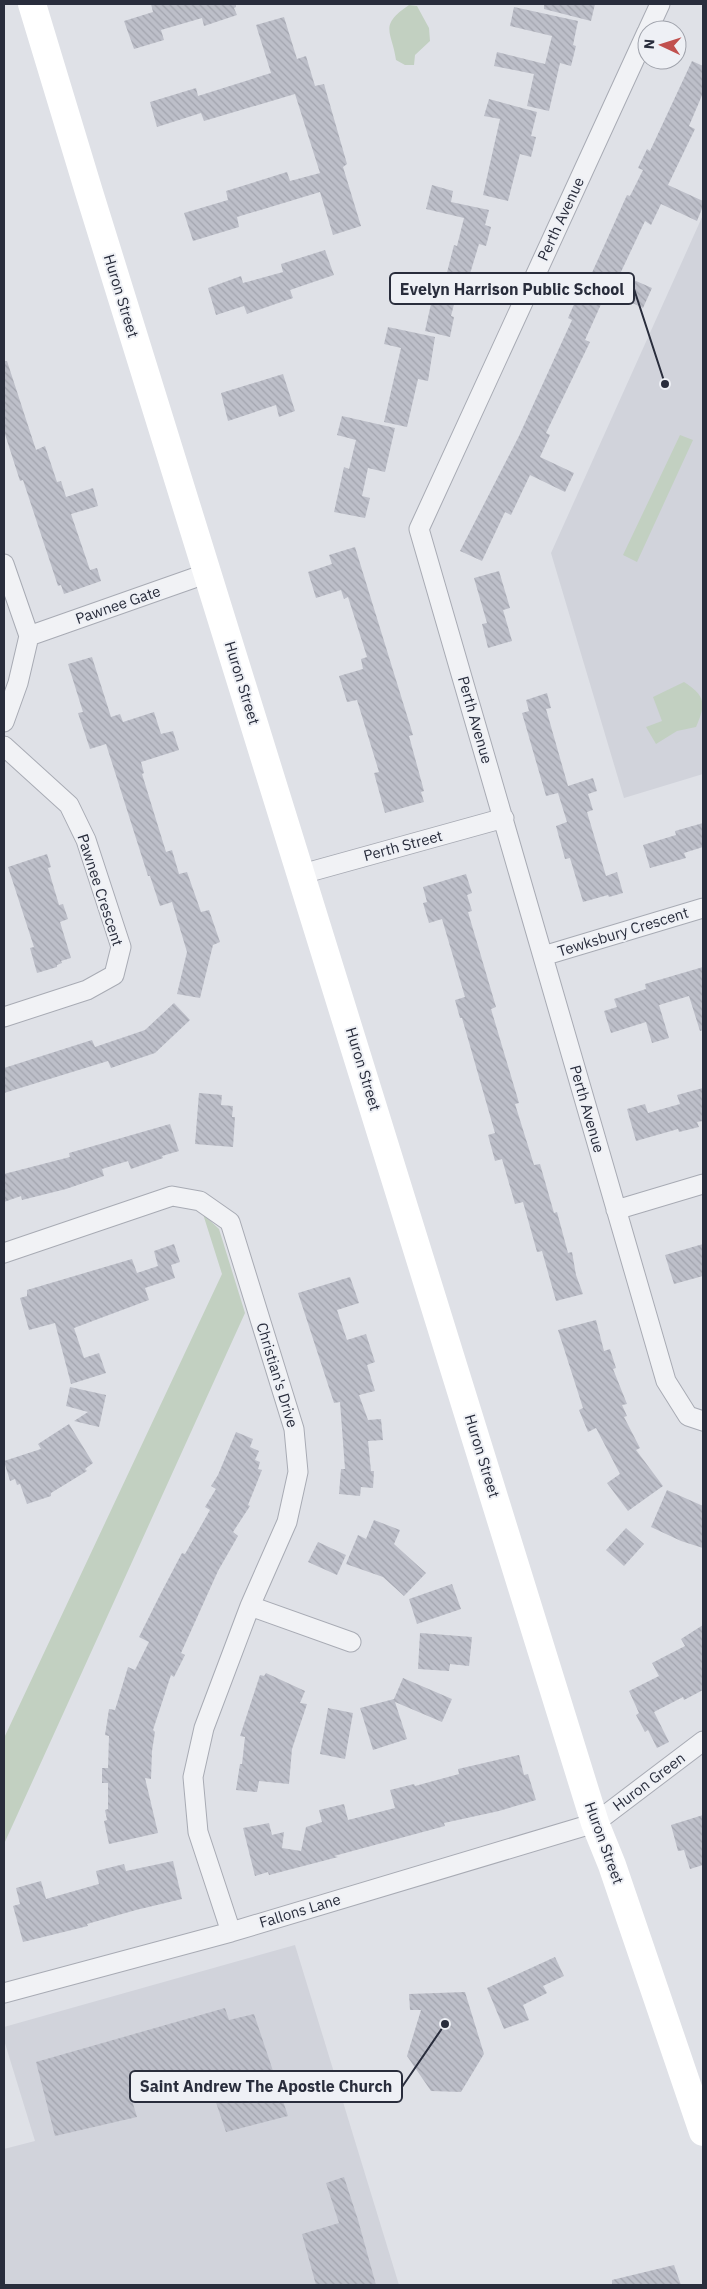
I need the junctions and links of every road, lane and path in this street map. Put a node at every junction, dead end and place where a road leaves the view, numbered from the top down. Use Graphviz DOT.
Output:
graph roads {
  1 [pos="32,4"];
  2 [pos="660,4"];
  3 [pos="652,20"];
  4 [pos="637,53"];
  5 [pos="4,564"];
  6 [pos="208,573"];
  7 [pos="29,636"];
  8 [pos="4,722"];
  9 [pos="4,746"];
  10 [pos="504,818"];
  11 [pos="302,874"];
  12 [pos="703,908"];
  13 [pos="542,956"];
  14 [pos="4,1017"];
  15 [pos="703,1184"];
  16 [pos="616,1210"];
  17 [pos="4,1253"];
  18 [pos="703,1421"];
  19 [pos="250,1606"];
  20 [pos="351,1642"];
  21 [pos="703,1742"];
  22 [pos="595,1823"];
  23 [pos="231,1932"];
  24 [pos="4,1993"];
  25 [pos="703,2132"];
  1 -- 6 [label="main road, Huron Street"];
  2 -- 3 [label="street, Perth Avenue"];
  4 -- 10 [label="street, Perth Avenue"];
  5 -- 7 [label="street"];
  6 -- 7 [label="street, Pawnee Gate"];
  6 -- 11 [label="main road, Huron Street"];
  7 -- 8 [label="street"];
  9 -- 14 [label="street, Pawnee Crescent"];
  10 -- 11 [label="street, Perth Street"];
  10 -- 13 [label="street, Perth Avenue"];
  11 -- 22 [label="main road, Huron Street"];
  12 -- 13 [label="street, Tewksbury Crescent"];
  13 -- 16 [label="street, Perth Avenue"];
  15 -- 16 [label="street"];
  16 -- 18 [label="street, Perth Avenue"];
  17 -- 19 [label="street, Christian's Drive"];
  19 -- 20 [label="street"];
  19 -- 23 [label="street, Christian's Drive"];
  21 -- 22 [label="street, Huron Green"];
  22 -- 23 [label="street, Fallons Lane"];
  22 -- 25 [label="main road, Huron Street"];
  23 -- 24 [label="street, Fallons Lane"];
}
